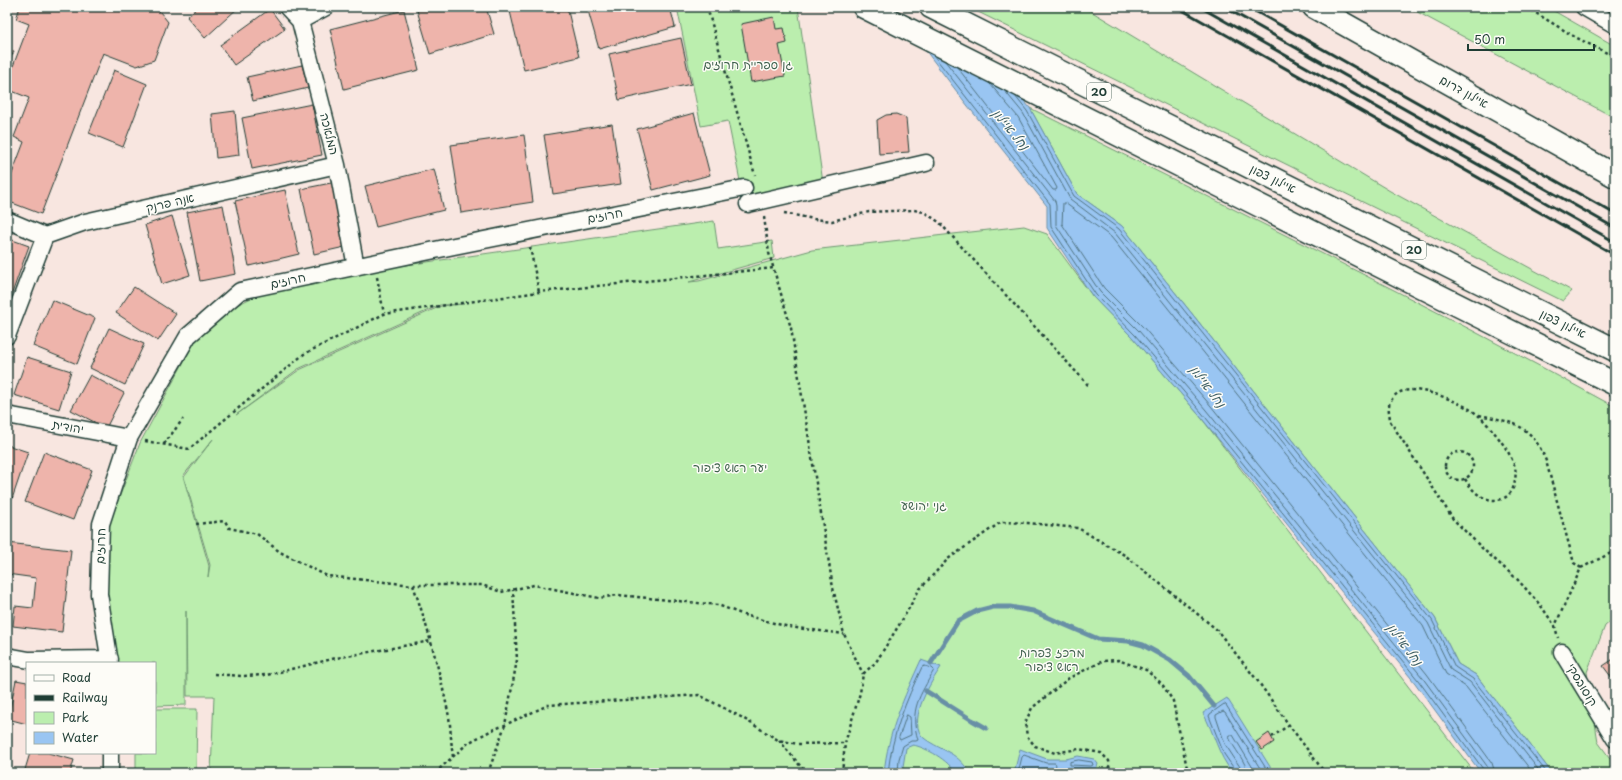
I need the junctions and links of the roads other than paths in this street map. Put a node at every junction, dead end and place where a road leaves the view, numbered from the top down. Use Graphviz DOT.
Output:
graph roads {
  1 [pos="287,7"];
  2 [pos="326,7"];
  3 [pos="864,7"];
  4 [pos="931,7"];
  5 [pos="1314,7"];
  6 [pos="1584,7"];
  7 [pos="300,21"];
  8 [pos="1615,25"];
  9 [pos="1214,150"];
  10 [pos="926,163"];
  11 [pos="337,165"];
  12 [pos="1615,176"];
  13 [pos="744,188"];
  14 [pos="757,205"];
  15 [pos="7,220"];
  16 [pos="45,236"];
  17 [pos="356,267"];
  18 [pos="7,336"];
  19 [pos="1615,350"];
  20 [pos="1615,378"];
  21 [pos="1615,384"];
  22 [pos="7,415"];
  23 [pos="129,438"];
  24 [pos="1562,652"];
  25 [pos="7,656"];
  26 [pos="110,661"];
  27 [pos="1615,739"];
  28 [pos="110,754"];
  29 [pos="110,773"];
  1 -- 7 [label="street, המלאכה"];
  2 -- 7 [label="street"];
  3 -- 21 [label="highway"];
  4 -- 9 [label="highway, איילון צפון / 20"];
  5 -- 12 [label="highway, איילון דרום"];
  6 -- 8 [label="street"];
  7 -- 11 [label="street, המלאכה"];
  9 -- 19 [label="highway, איילון צפון / 20"];
  9 -- 20 [label="highway"];
  10 -- 14 [label="street"];
  11 -- 16 [label="street, אנה פרנק"];
  11 -- 17 [label="street, המלאכה"];
  13 -- 17 [label="street, חרוזים"];
  15 -- 16 [label="street"];
  16 -- 18 [label="street"];
  17 -- 23 [label="street, חרוזים"];
  22 -- 23 [label="street, יהודית"];
  23 -- 26 [label="street, חרוזים"];
  24 -- 27 [label="street, קוסובסקי"];
  25 -- 26 [label="street"];
  28 -- 29 [label="street"];
}
